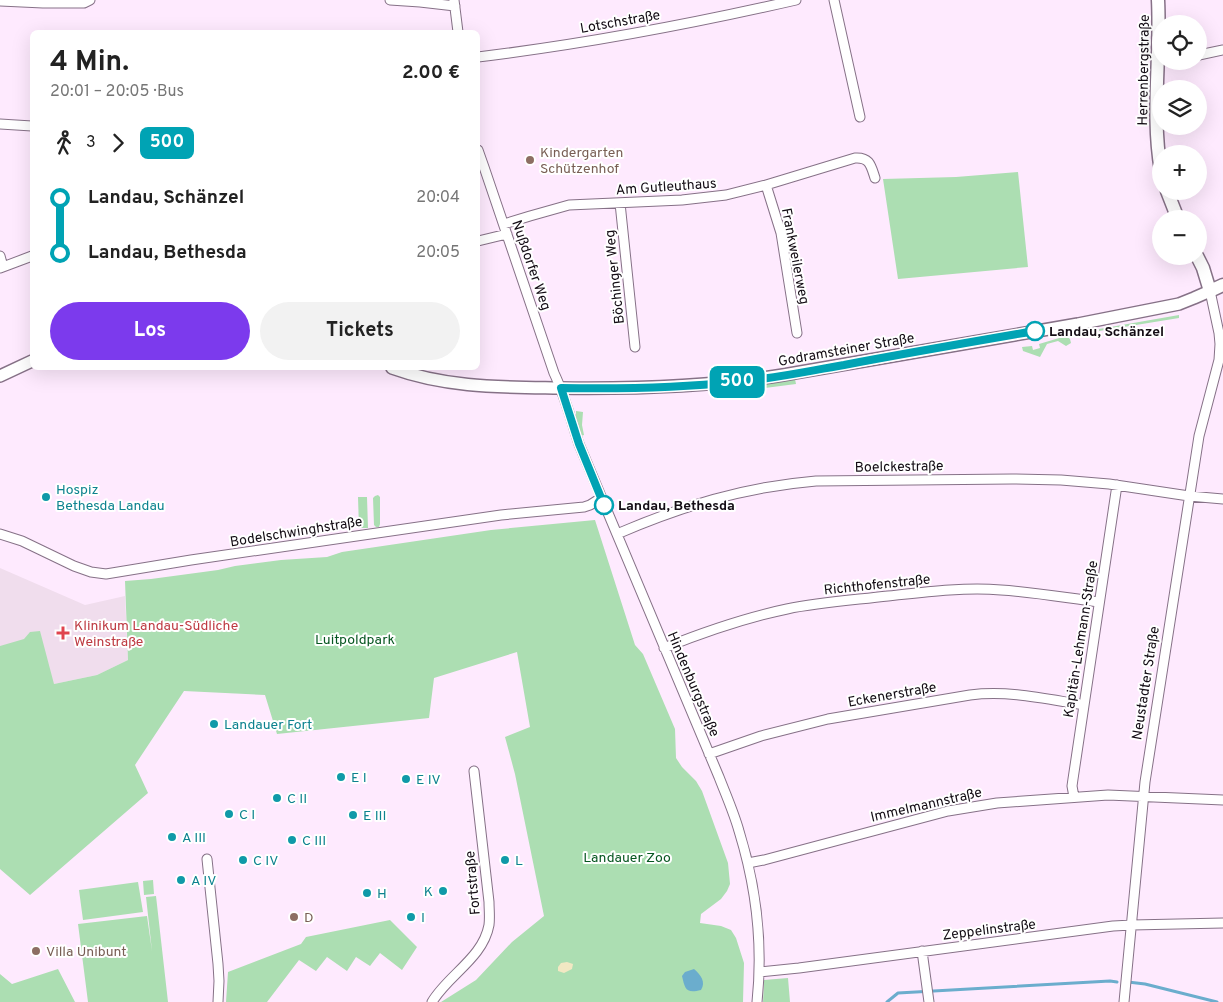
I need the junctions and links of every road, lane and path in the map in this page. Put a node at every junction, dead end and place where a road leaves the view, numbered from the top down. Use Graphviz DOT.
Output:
graph roads {
  1 [pos="90,0"];
  2 [pos="390,0"];
  3 [pos="796,0"];
  4 [pos="834,0"];
  5 [pos="1158,0"];
  6 [pos="0,1"];
  7 [pos="455,3"];
  8 [pos="1159,15"];
  9 [pos="458,30"];
  10 [pos="1223,50"];
  11 [pos="1207,53"];
  12 [pos="480,57"];
  13 [pos="1159,70"];
  14 [pos="860,117"];
  15 [pos="0,124"];
  16 [pos="30,126"];
  17 [pos="1158,145"];
  18 [pos="480,158"];
  19 [pos="875,178"];
  20 [pos="766,185"];
  21 [pos="620,203"];
  22 [pos="506,229"];
  23 [pos="480,240"];
  24 [pos="0,256"];
  25 [pos="30,257"];
  26 [pos="1202,265"];
  27 [pos="1,267"];
  28 [pos="1223,285"];
  29 [pos="1210,290"];
  30 [pos="796,333"];
  31 [pos="635,347"];
  32 [pos="1223,361"];
  33 [pos="30,362"];
  34 [pos="399,370"];
  35 [pos="1216,372"];
  36 [pos="0,376"];
  37 [pos="561,388"];
  38 [pos="1117,485"];
  39 [pos="1189,496"];
  40 [pos="601,498"];
  41 [pos="1223,500"];
  42 [pos="0,534"];
  43 [pos="617,534"];
  44 [pos="1099,602"];
  45 [pos="664,648"];
  46 [pos="1084,705"];
  47 [pos="709,754"];
  48 [pos="474,771"];
  49 [pos="1074,797"];
  50 [pos="1143,797"];
  51 [pos="1223,800"];
  52 [pos="207,859"];
  53 [pos="748,863"];
  54 [pos="1223,923"];
  55 [pos="1132,925"];
  56 [pos="922,951"];
  57 [pos="759,972"];
  58 [pos="218,1002"];
  59 [pos="432,1002"];
  60 [pos="757,1002"];
  61 [pos="929,1002"];
  62 [pos="1124,1002"];
  1 -- 6 [label="street"];
  2 -- 7 [label="street"];
  3 -- 12 [label="street, Lotschstraße"];
  4 -- 14 [label="street"];
  5 -- 8 [label="main road, Herrenbergstraße"];
  7 -- 9 [label="street"];
  10 -- 11 [label="street"];
  13 -- 17 [label="main road, Herrenbergstraße"];
  15 -- 16 [label="street"];
  18 -- 22 [label="street, Nußdorfer Weg"];
  19 -- 20 [label="street, Am Gutleuthaus"];
  20 -- 21 [label="street, Am Gutleuthaus"];
  20 -- 30 [label="street, Frankweilerweg"];
  21 -- 22 [label="street, Am Gutleuthaus"];
  21 -- 31 [label="street, Böchinger Weg"];
  22 -- 23 [label="street, Am Gutleuthaus"];
  22 -- 37 [label="street, Nußdorfer Weg"];
  24 -- 27 [label="street"];
  25 -- 27 [label="street"];
  26 -- 29 [label="main road"];
  28 -- 29 [label="main road"];
  29 -- 35 [label="street, Neustadter Straße"];
  29 -- 37 [label="street, Godramsteiner Straße"];
  32 -- 35 [label="street, Neustadter Straße"];
  33 -- 36 [label="street"];
  34 -- 37 [label="street, Godramsteiner Straße"];
  35 -- 39 [label="street, Neustadter Straße"];
  37 -- 40 [label="street, Hindenburgstraße"];
  38 -- 39 [label="street, Boelckestraße"];
  38 -- 43 [label="street, Boelckestraße"];
  38 -- 44 [label="street, Kapitän-Lehmann-Straße"];
  39 -- 41 [label="street, Boelckestraße"];
  39 -- 50 [label="street, Neustadter Straße"];
  40 -- 42 [label="street, Bodelschwinghstraße"];
  40 -- 43 [label="street, Hindenburgstraße"];
  43 -- 45 [label="street, Hindenburgstraße"];
  44 -- 45 [label="street, Richthofenstraße"];
  44 -- 46 [label="street, Kapitän-Lehmann-Straße"];
  45 -- 47 [label="street, Hindenburgstraße"];
  46 -- 47 [label="street, Eckenerstraße"];
  46 -- 49 [label="street, Kapitän-Lehmann-Straße"];
  47 -- 53 [label="street, Hindenburgstraße"];
  48 -- 59 [label="street, Fortstraße"];
  49 -- 50 [label="street, Immelmannstraße"];
  49 -- 53 [label="street, Immelmannstraße"];
  50 -- 51 [label="street, Immelmannstraße"];
  50 -- 55 [label="street, Neustadter Straße"];
  52 -- 58 [label="street"];
  53 -- 57 [label="street, Hindenburgstraße"];
  54 -- 55 [label="street, Zeppelinstraße"];
  55 -- 56 [label="street, Zeppelinstraße"];
  55 -- 62 [label="street, Neustadter Straße"];
  56 -- 57 [label="street, Zeppelinstraße"];
  56 -- 61 [label="street"];
  57 -- 60 [label="street, Hindenburgstraße"];
}
